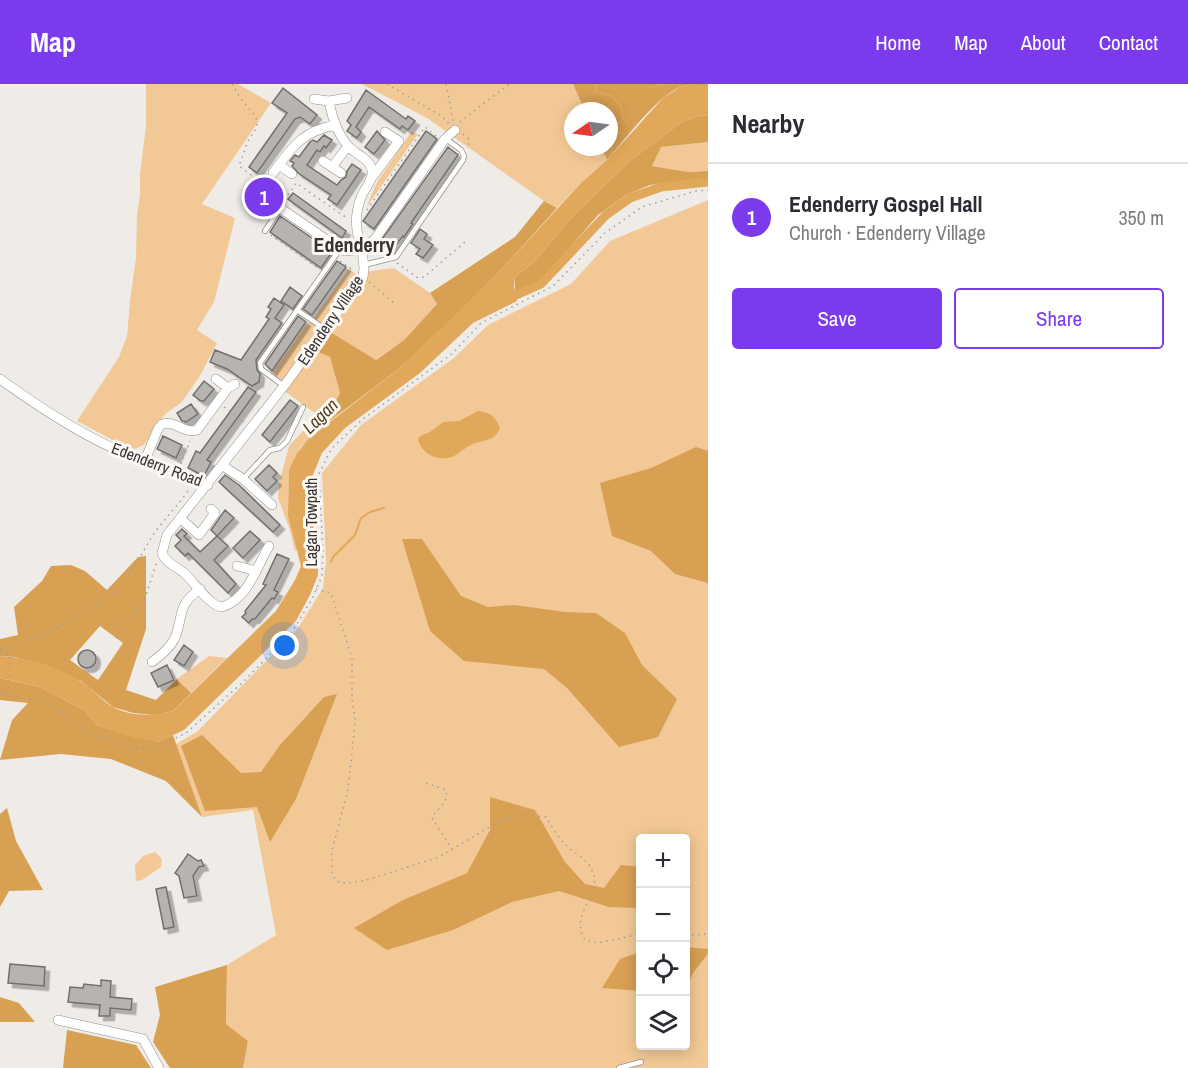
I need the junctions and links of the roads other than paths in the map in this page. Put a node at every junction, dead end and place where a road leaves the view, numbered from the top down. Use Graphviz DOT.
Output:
graph roads {
  1 [pos="347,98"];
  2 [pos="315,99"];
  3 [pos="329,101"];
  4 [pos="336,125"];
  5 [pos="455,130"];
  6 [pos="384,132"];
  7 [pos="444,140"];
  8 [pos="348,146"];
  9 [pos="323,160"];
  10 [pos="332,167"];
  11 [pos="341,173"];
  12 [pos="292,174"];
  13 [pos="372,176"];
  14 [pos="280,208"];
  15 [pos="265,231"];
  16 [pos="362,249"];
  17 [pos="337,253"];
  18 [pos="364,265"];
  19 [pos="297,310"];
  20 [pos="325,329"];
  21 [pos="0,379"];
  22 [pos="216,379"];
  23 [pos="284,386"];
  24 [pos="303,407"];
  25 [pos="145,460"];
  26 [pos="225,463"];
  27 [pos="243,479"];
  28 [pos="208,485"];
  29 [pos="272,505"];
  30 [pos="211,509"];
  31 [pos="180,518"];
  32 [pos="269,546"];
  33 [pos="237,566"];
  34 [pos="256,571"];
  35 [pos="200,589"];
  36 [pos="152,662"];
  37 [pos="58,1020"];
  38 [pos="641,1062"];
  39 [pos="159,1068"];
  40 [pos="619,1068"];
  1 -- 3 [label="street"];
  2 -- 3 [label="street"];
  3 -- 4 [label="street"];
  4 -- 8 [label="street"];
  4 -- 12 [label="street"];
  5 -- 7 [label="street, Edenderry Village"];
  6 -- 13 [label="street"];
  7 -- 16 [label="street, Edenderry Village"];
  7 -- 18 [label="lane"];
  8 -- 10 [label="street"];
  8 -- 13 [label="street"];
  9 -- 10 [label="street"];
  10 -- 11 [label="street"];
  13 -- 16 [label="street"];
  14 -- 14 [label="lane"];
  14 -- 15 [label="lane"];
  14 -- 17 [label="street"];
  16 -- 17 [label="street, Edenderry Village"];
  16 -- 18 [label="street, Edenderry Village"];
  17 -- 19 [label="lane"];
  18 -- 20 [label="street, Edenderry Village"];
  19 -- 20 [label="lane"];
  19 -- 23 [label="lane"];
  20 -- 23 [label="street, Edenderry Village"];
  21 -- 25 [label="street, Edenderry Road"];
  22 -- 25 [label="street"];
  23 -- 26 [label="street, Edenderry Road"];
  24 -- 27 [label="lane"];
  25 -- 28 [label="street, Edenderry Road"];
  26 -- 27 [label="street"];
  26 -- 28 [label="street, Edenderry Road"];
  27 -- 29 [label="street"];
  28 -- 31 [label="street"];
  30 -- 31 [label="street"];
  31 -- 35 [label="street"];
  32 -- 34 [label="street"];
  33 -- 34 [label="street"];
  34 -- 35 [label="street"];
  35 -- 36 [label="street"];
  37 -- 39 [label="street"];
  38 -- 40 [label="lane"];
}
